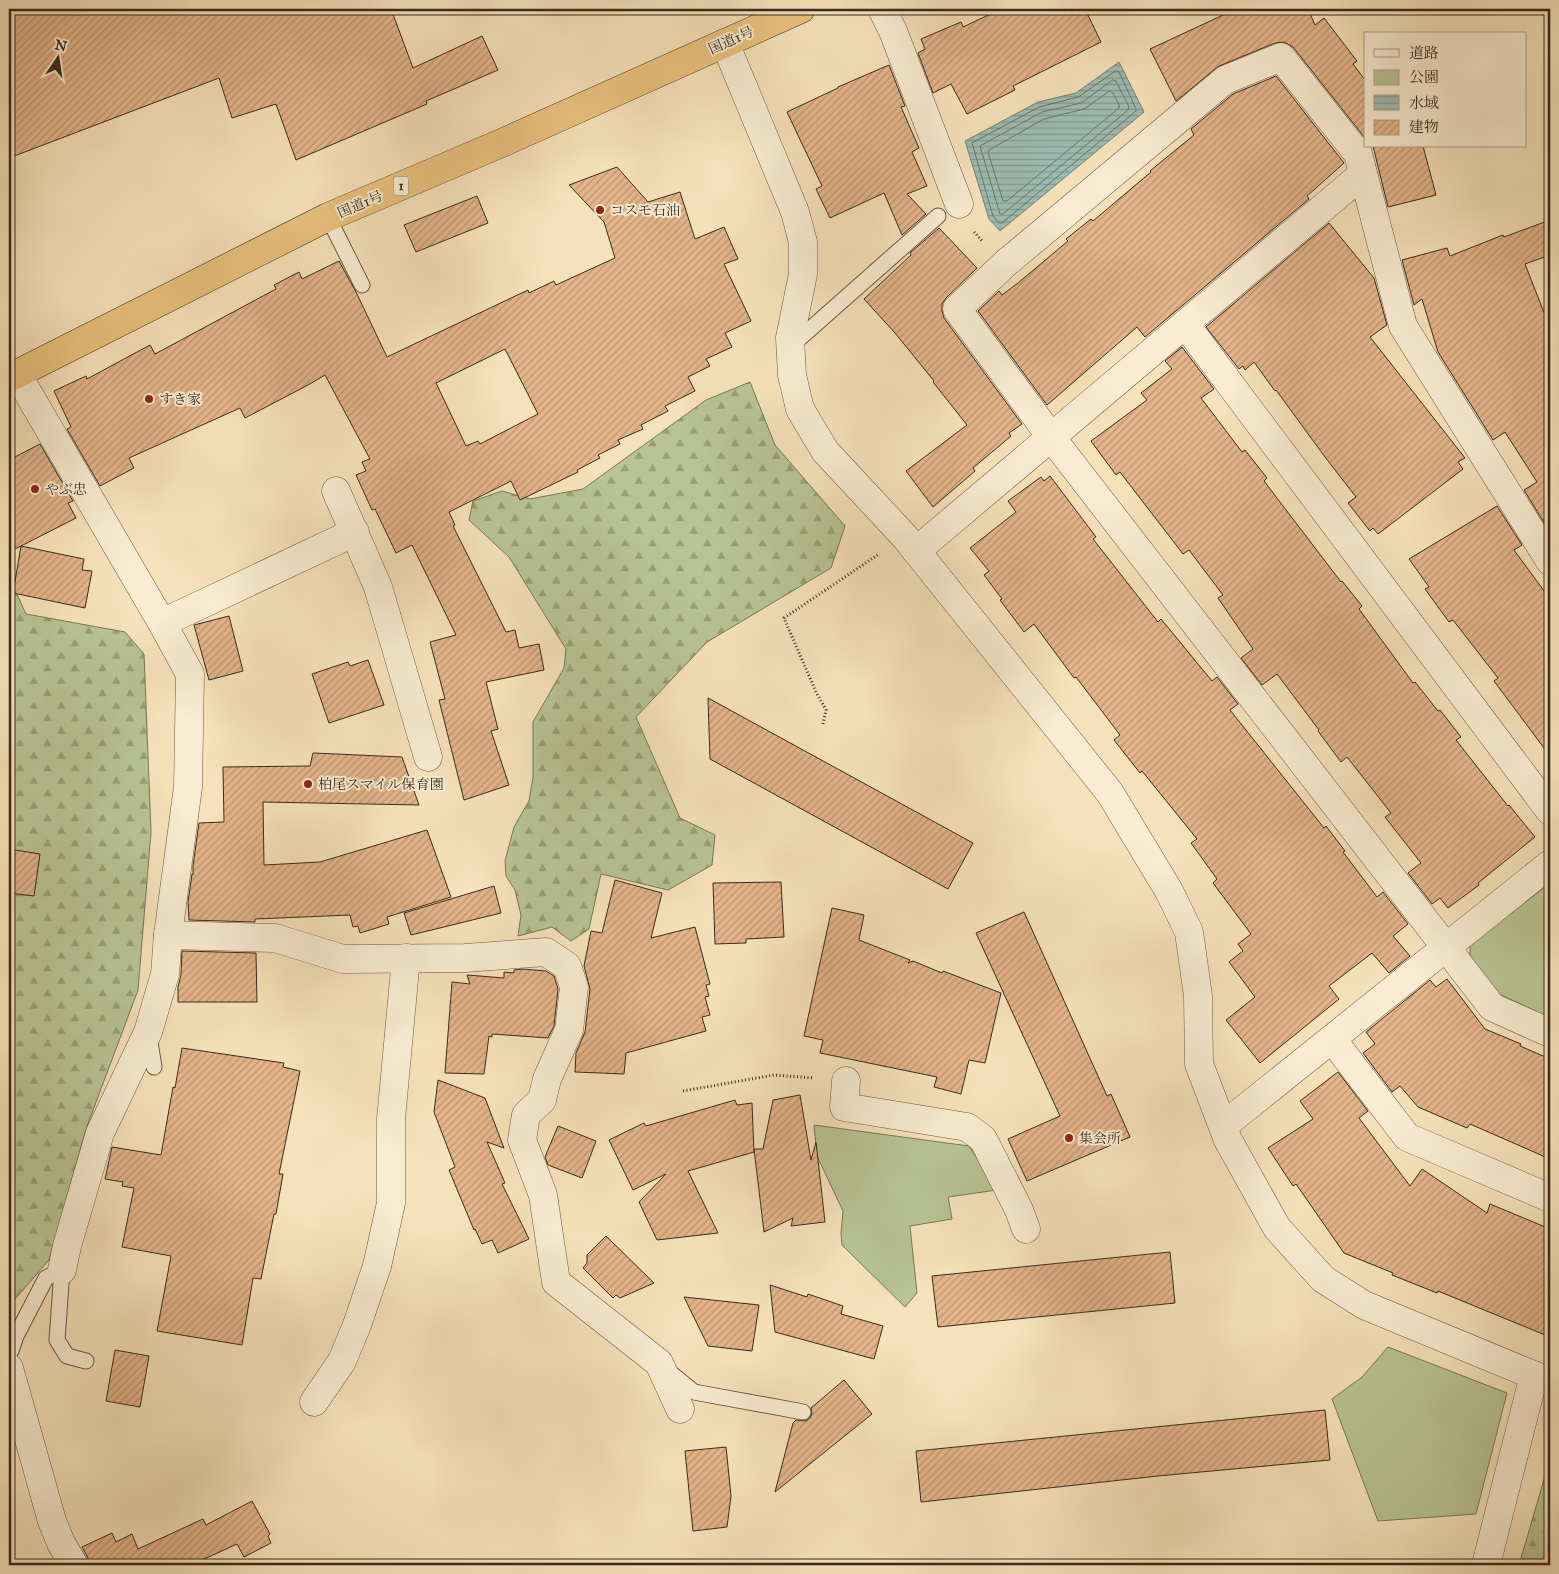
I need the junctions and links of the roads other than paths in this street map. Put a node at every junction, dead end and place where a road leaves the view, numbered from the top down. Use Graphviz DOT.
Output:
graph roads {
  1 [pos="801,9"];
  2 [pos="882,9"];
  3 [pos="726,43"];
  4 [pos="1362,174"];
  5 [pos="950,206"];
  6 [pos="328,217"];
  7 [pos="362,285"];
  8 [pos="1185,324"];
  9 [pos="791,346"];
  10 [pos="13,376"];
  11 [pos="1051,437"];
  12 [pos="336,491"];
  13 [pos="355,532"];
  14 [pos="916,551"];
  15 [pos="1550,561"];
  16 [pos="162,623"];
  17 [pos="428,757"];
  18 [pos="1550,811"];
  19 [pos="1550,864"];
  20 [pos="168,935"];
  21 [pos="1446,948"];
  22 [pos="406,958"];
  23 [pos="148,1032"];
  24 [pos="1550,1033"];
  25 [pos="1332,1039"];
  26 [pos="154,1067"];
  27 [pos="846,1081"];
  28 [pos="1223,1126"];
  29 [pos="1550,1198"];
  30 [pos="1026,1229"];
  31 [pos="62,1270"];
  32 [pos="9,1357"];
  33 [pos="86,1362"];
  34 [pos="658,1363"];
  35 [pos="1542,1379"];
  36 [pos="314,1402"];
  37 [pos="680,1409"];
  38 [pos="803,1412"];
  39 [pos="74,1565"];
  40 [pos="1486,1565"];
  1 -- 3 [label="highway, 国道1号 / 1"];
  2 -- 5 [label="street"];
  3 -- 6 [label="highway, 国道1号 / 1"];
  3 -- 9 [label="street"];
  4 -- 8 [label="street"];
  4 -- 11 [label="street"];
  4 -- 15 [label="street"];
  5 -- 9 [label="lane"];
  6 -- 7 [label="lane"];
  6 -- 10 [label="highway, 国道1号 / 1"];
  8 -- 11 [label="street"];
  8 -- 18 [label="street"];
  9 -- 14 [label="street"];
  10 -- 16 [label="street"];
  11 -- 14 [label="street"];
  11 -- 21 [label="street"];
  12 -- 13 [label="street"];
  13 -- 16 [label="street"];
  13 -- 17 [label="street"];
  14 -- 28 [label="street"];
  16 -- 20 [label="street"];
  19 -- 21 [label="street"];
  20 -- 22 [label="street"];
  20 -- 23 [label="street"];
  21 -- 24 [label="street"];
  21 -- 25 [label="street"];
  22 -- 34 [label="street"];
  22 -- 36 [label="street"];
  23 -- 26 [label="lane"];
  23 -- 31 [label="street"];
  25 -- 28 [label="street"];
  25 -- 29 [label="street"];
  27 -- 30 [label="street"];
  28 -- 35 [label="street"];
  31 -- 32 [label="lane"];
  31 -- 33 [label="lane"];
  32 -- 39 [label="street"];
  34 -- 37 [label="street"];
  34 -- 38 [label="lane"];
  35 -- 40 [label="street"];
}
